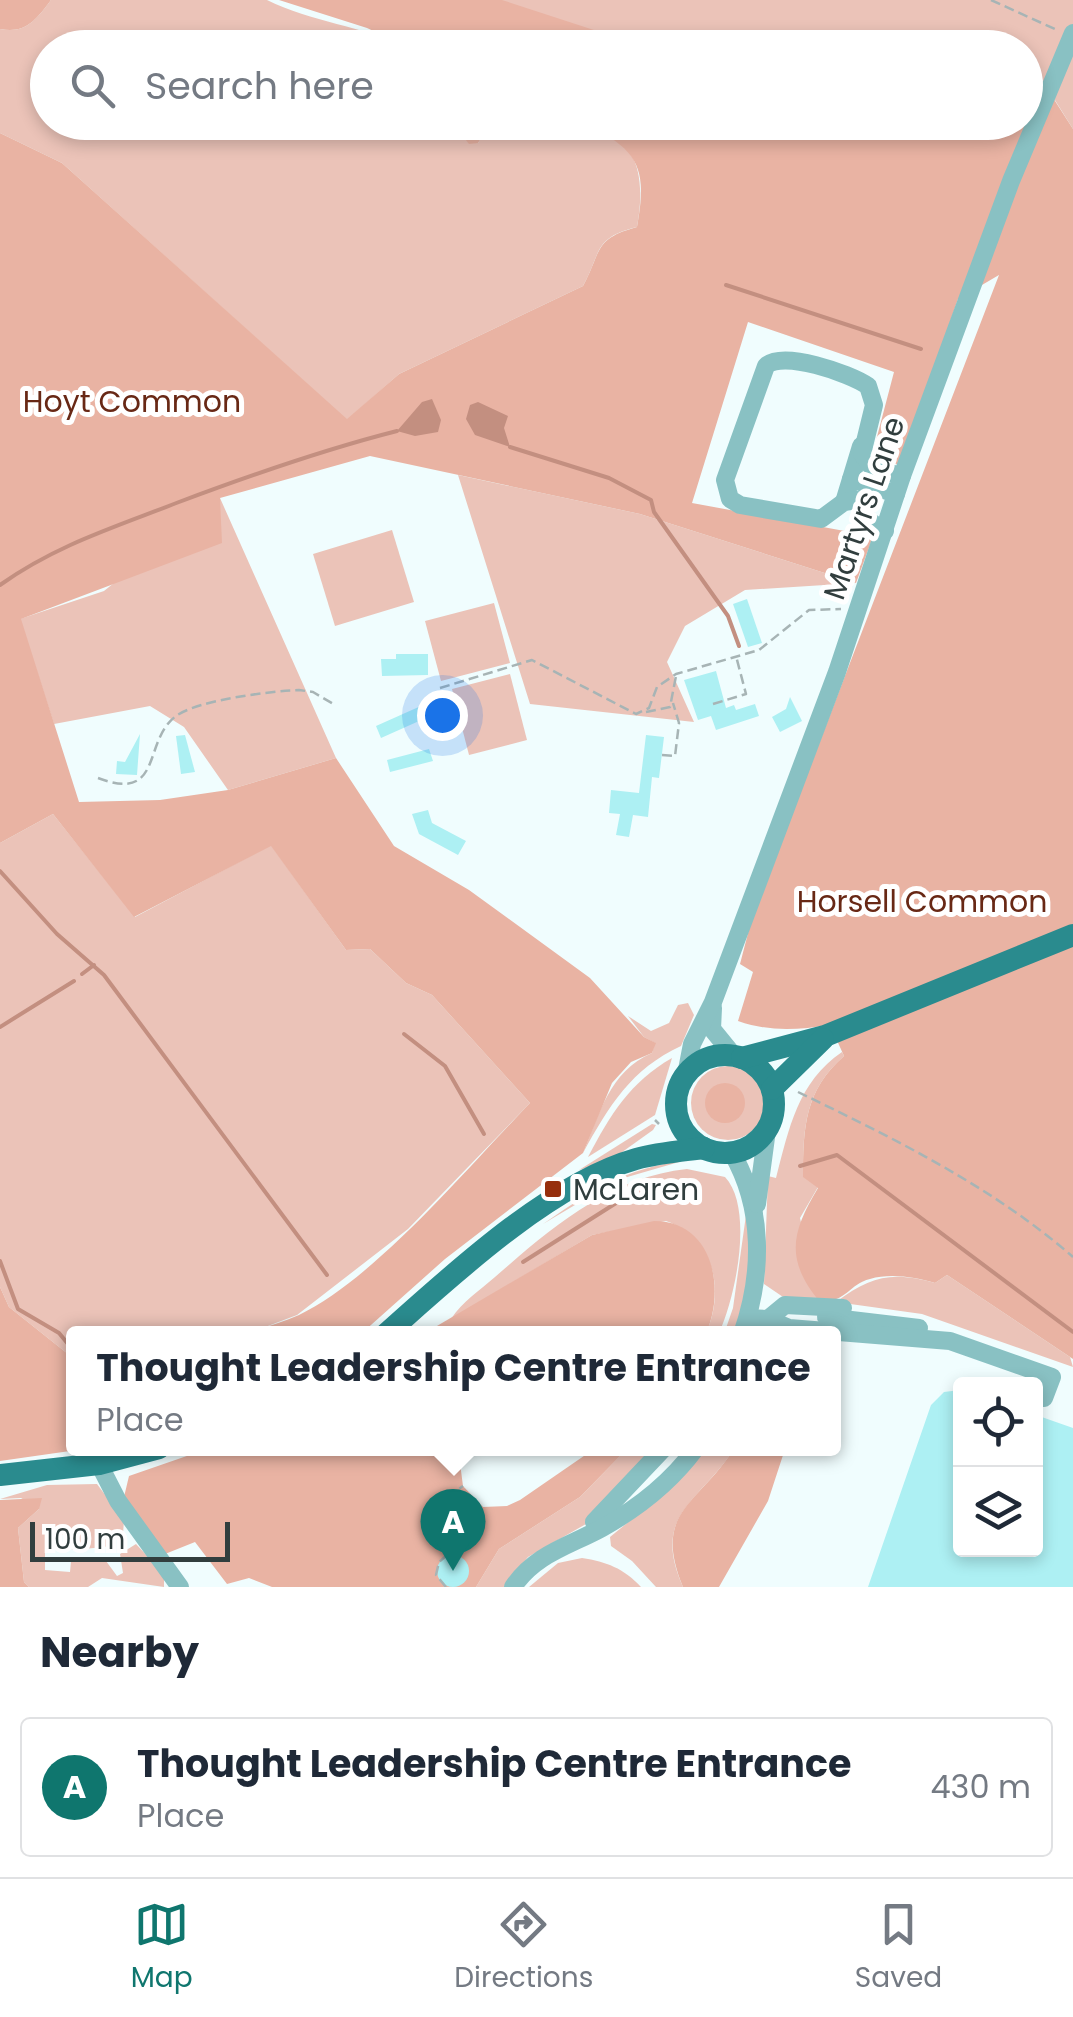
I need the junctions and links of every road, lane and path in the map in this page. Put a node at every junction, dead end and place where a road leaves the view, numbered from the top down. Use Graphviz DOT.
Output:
graph roads {
  1 [pos="992,0"];
  2 [pos="1072,36"];
  3 [pos="1043,104"];
  4 [pos="1028,140"];
  5 [pos="862,446"];
  6 [pos="851,479"];
  7 [pos="899,485"];
  8 [pos="844,502"];
  9 [pos="884,531"];
  10 [pos="858,612"];
  11 [pos="736,656"];
  12 [pos="676,674"];
  13 [pos="440,688"];
  14 [pos="673,703"];
  15 [pos="712,704"];
  16 [pos="335,705"];
  17 [pos="644,712"];
  18 [pos="662,755"];
  19 [pos="98,778"];
  20 [pos="1073,935"];
  21 [pos="713,1002"];
  22 [pos="826,1036"];
  23 [pos="738,1057"];
  24 [pos="686,1075"];
  25 [pos="772,1089"];
  26 [pos="798,1092"];
  27 [pos="664,1121"];
  28 [pos="766,1130"];
  29 [pos="704,1148"];
  30 [pos="732,1153"];
  31 [pos="633,1160"];
  32 [pos="756,1212"];
  33 [pos="1073,1257"];
  34 [pos="768,1318"];
  35 [pos="395,1326"];
  36 [pos="745,1326"];
  37 [pos="785,1326"];
  38 [pos="841,1329"];
  39 [pos="897,1331"];
  40 [pos="926,1333"];
  41 [pos="1044,1398"];
  42 [pos="129,1456"];
  43 [pos="657,1456"];
  44 [pos="669,1456"];
  45 [pos="690,1456"];
  46 [pos="99,1464"];
  47 [pos="0,1475"];
  48 [pos="463,1486"];
  49 [pos="632,1506"];
  50 [pos="584,1534"];
  51 [pos="180,1587"];
  52 [pos="446,1587"];
  53 [pos="513,1587"];
  1 -- 2 [label="path"];
  2 -- 3 [label="street, Martyrs Lane"];
  4 -- 7 [label="street, Martyrs Lane"];
  5 -- 6 [label="street"];
  5 -- 7 [label="street"];
  5 -- 8 [label="street"];
  6 -- 7 [label="street"];
  6 -- 8 [label="street"];
  7 -- 9 [label="street, Martyrs Lane"];
  8 -- 9 [label="street"];
  9 -- 10 [label="street, Martyrs Lane"];
  10 -- 11 [label="path"];
  10 -- 21 [label="street, Martyrs Lane"];
  11 -- 12 [label="path"];
  11 -- 15 [label="path"];
  12 -- 14 [label="path"];
  12 -- 17 [label="path"];
  13 -- 17 [label="path"];
  14 -- 17 [label="path"];
  14 -- 18 [label="path"];
  16 -- 19 [label="path"];
  20 -- 22 [label="main road"];
  21 -- 23 [label="street"];
  21 -- 24 [label="street, Martyrs Lane"];
  22 -- 23 [label="main road"];
  22 -- 25 [label="main road"];
  23 -- 24 [label="main road"];
  23 -- 25 [label="main road"];
  24 -- 27 [label="main road"];
  25 -- 28 [label="main road"];
  26 -- 33 [label="path"];
  27 -- 29 [label="main road"];
  27 -- 31 [label="main road"];
  28 -- 30 [label="main road"];
  28 -- 32 [label="street"];
  29 -- 30 [label="main road"];
  29 -- 31 [label="main road"];
  30 -- 32 [label="street"];
  31 -- 35 [label="main road"];
  32 -- 36 [label="street"];
  34 -- 36 [label="street"];
  34 -- 37 [label="street"];
  34 -- 39 [label="street"];
  34 -- 40 [label="street"];
  38 -- 39 [label="street"];
  39 -- 40 [label="street"];
  40 -- 41 [label="street"];
  42 -- 46 [label="main road"];
  43 -- 50 [label="street"];
  44 -- 49 [label="street"];
  45 -- 49 [label="street"];
  46 -- 47 [label="main road"];
  46 -- 51 [label="street"];
  48 -- 52 [label="path"];
  49 -- 50 [label="street"];
  50 -- 53 [label="street"];
}
